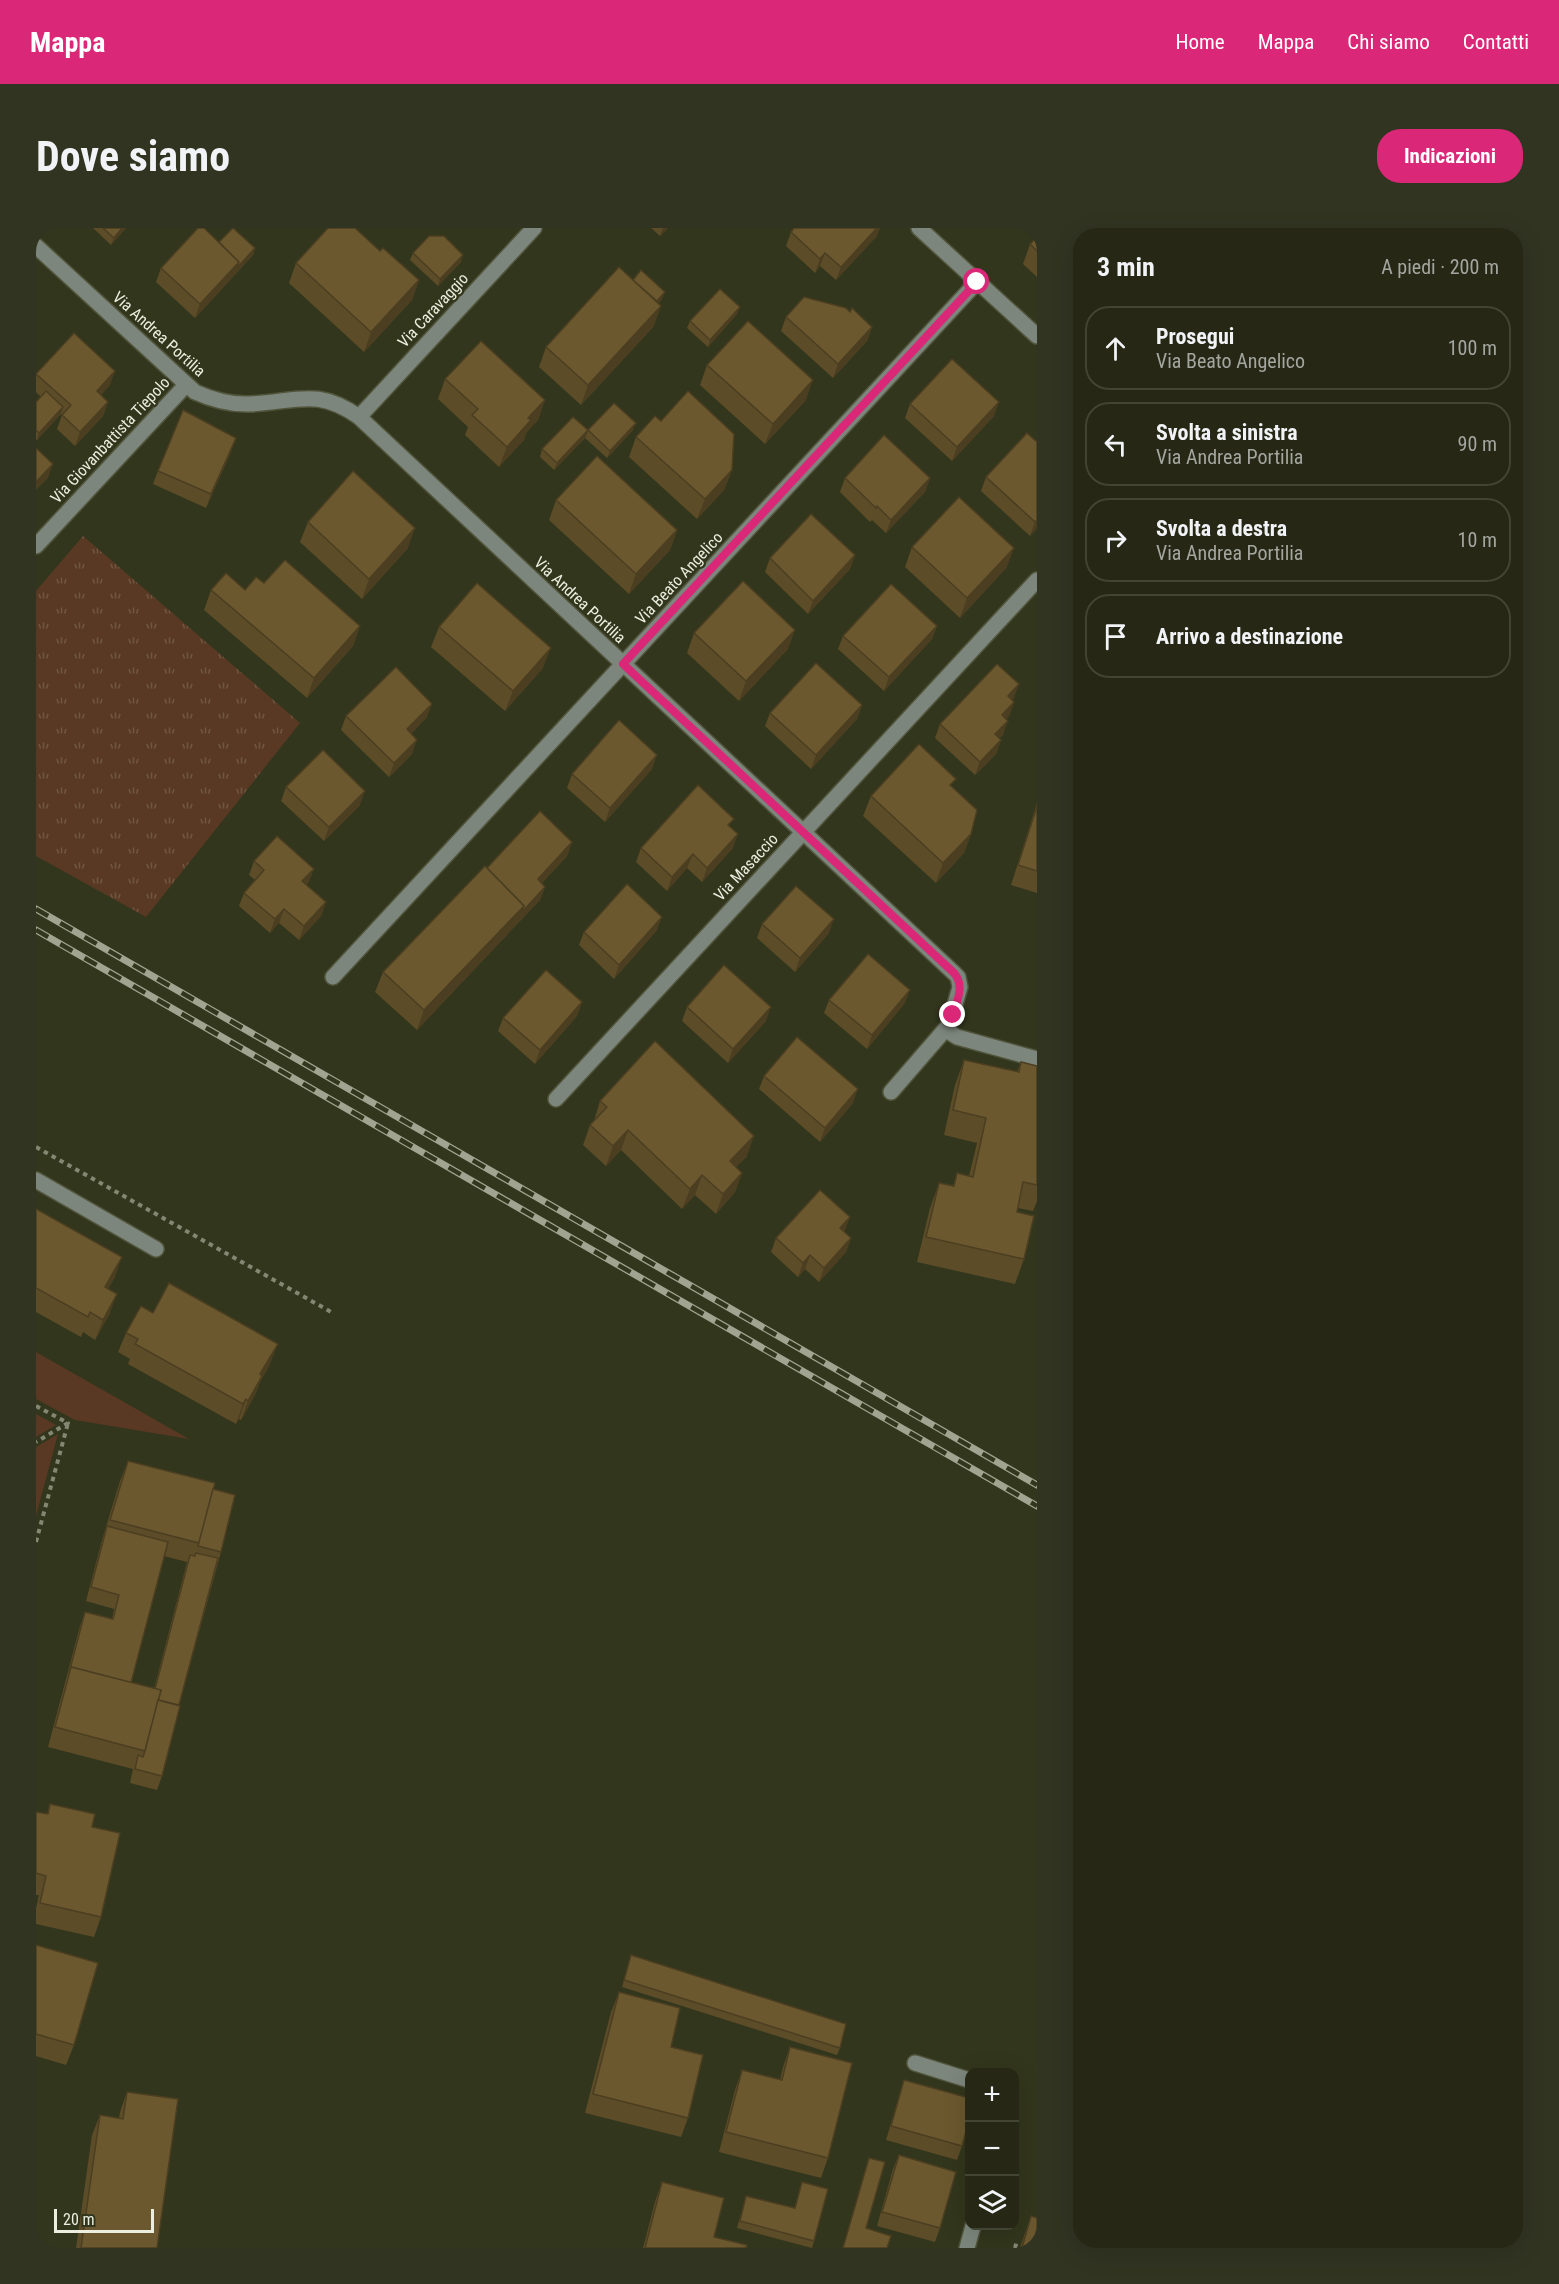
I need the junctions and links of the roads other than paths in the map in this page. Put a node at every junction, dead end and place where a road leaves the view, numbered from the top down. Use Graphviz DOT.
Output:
graph roads {
  1 [pos="534,228"];
  2 [pos="919,228"];
  3 [pos="36,246"];
  4 [pos="977,282"];
  5 [pos="1037,336"];
  6 [pos="186,385"];
  7 [pos="359,417"];
  8 [pos="36,546"];
  9 [pos="1037,580"];
  10 [pos="623,664"];
  11 [pos="803,832"];
  12 [pos="333,977"];
  13 [pos="946,1030"];
  14 [pos="1037,1059"];
  15 [pos="891,1092"];
  16 [pos="556,1099"];
  17 [pos="36,1180"];
  18 [pos="156,1249"];
  19 [pos="915,2063"];
  20 [pos="965,2078"];
  21 [pos="972,2230"];
  22 [pos="967,2248"];
  1 -- 7 [label="street, Via Caravaggio"];
  2 -- 4 [label="street"];
  3 -- 6 [label="street, Via Andrea Portilia"];
  4 -- 5 [label="street"];
  4 -- 10 [label="street, Via Beato Angelico"];
  6 -- 7 [label="street, Via Andrea Portilia"];
  6 -- 8 [label="street, Via Giovanbattista Tiepolo"];
  7 -- 10 [label="street, Via Andrea Portilia"];
  9 -- 11 [label="street, Via Masaccio"];
  10 -- 11 [label="street, Via Andrea Portilia"];
  10 -- 12 [label="street, Via Beato Angelico"];
  11 -- 13 [label="street, Via Andrea Portilia"];
  11 -- 16 [label="street, Via Masaccio"];
  13 -- 14 [label="street"];
  13 -- 15 [label="street, Via Andrea Portilia"];
  17 -- 18 [label="street"];
  19 -- 20 [label="street"];
  21 -- 22 [label="street"];
}
